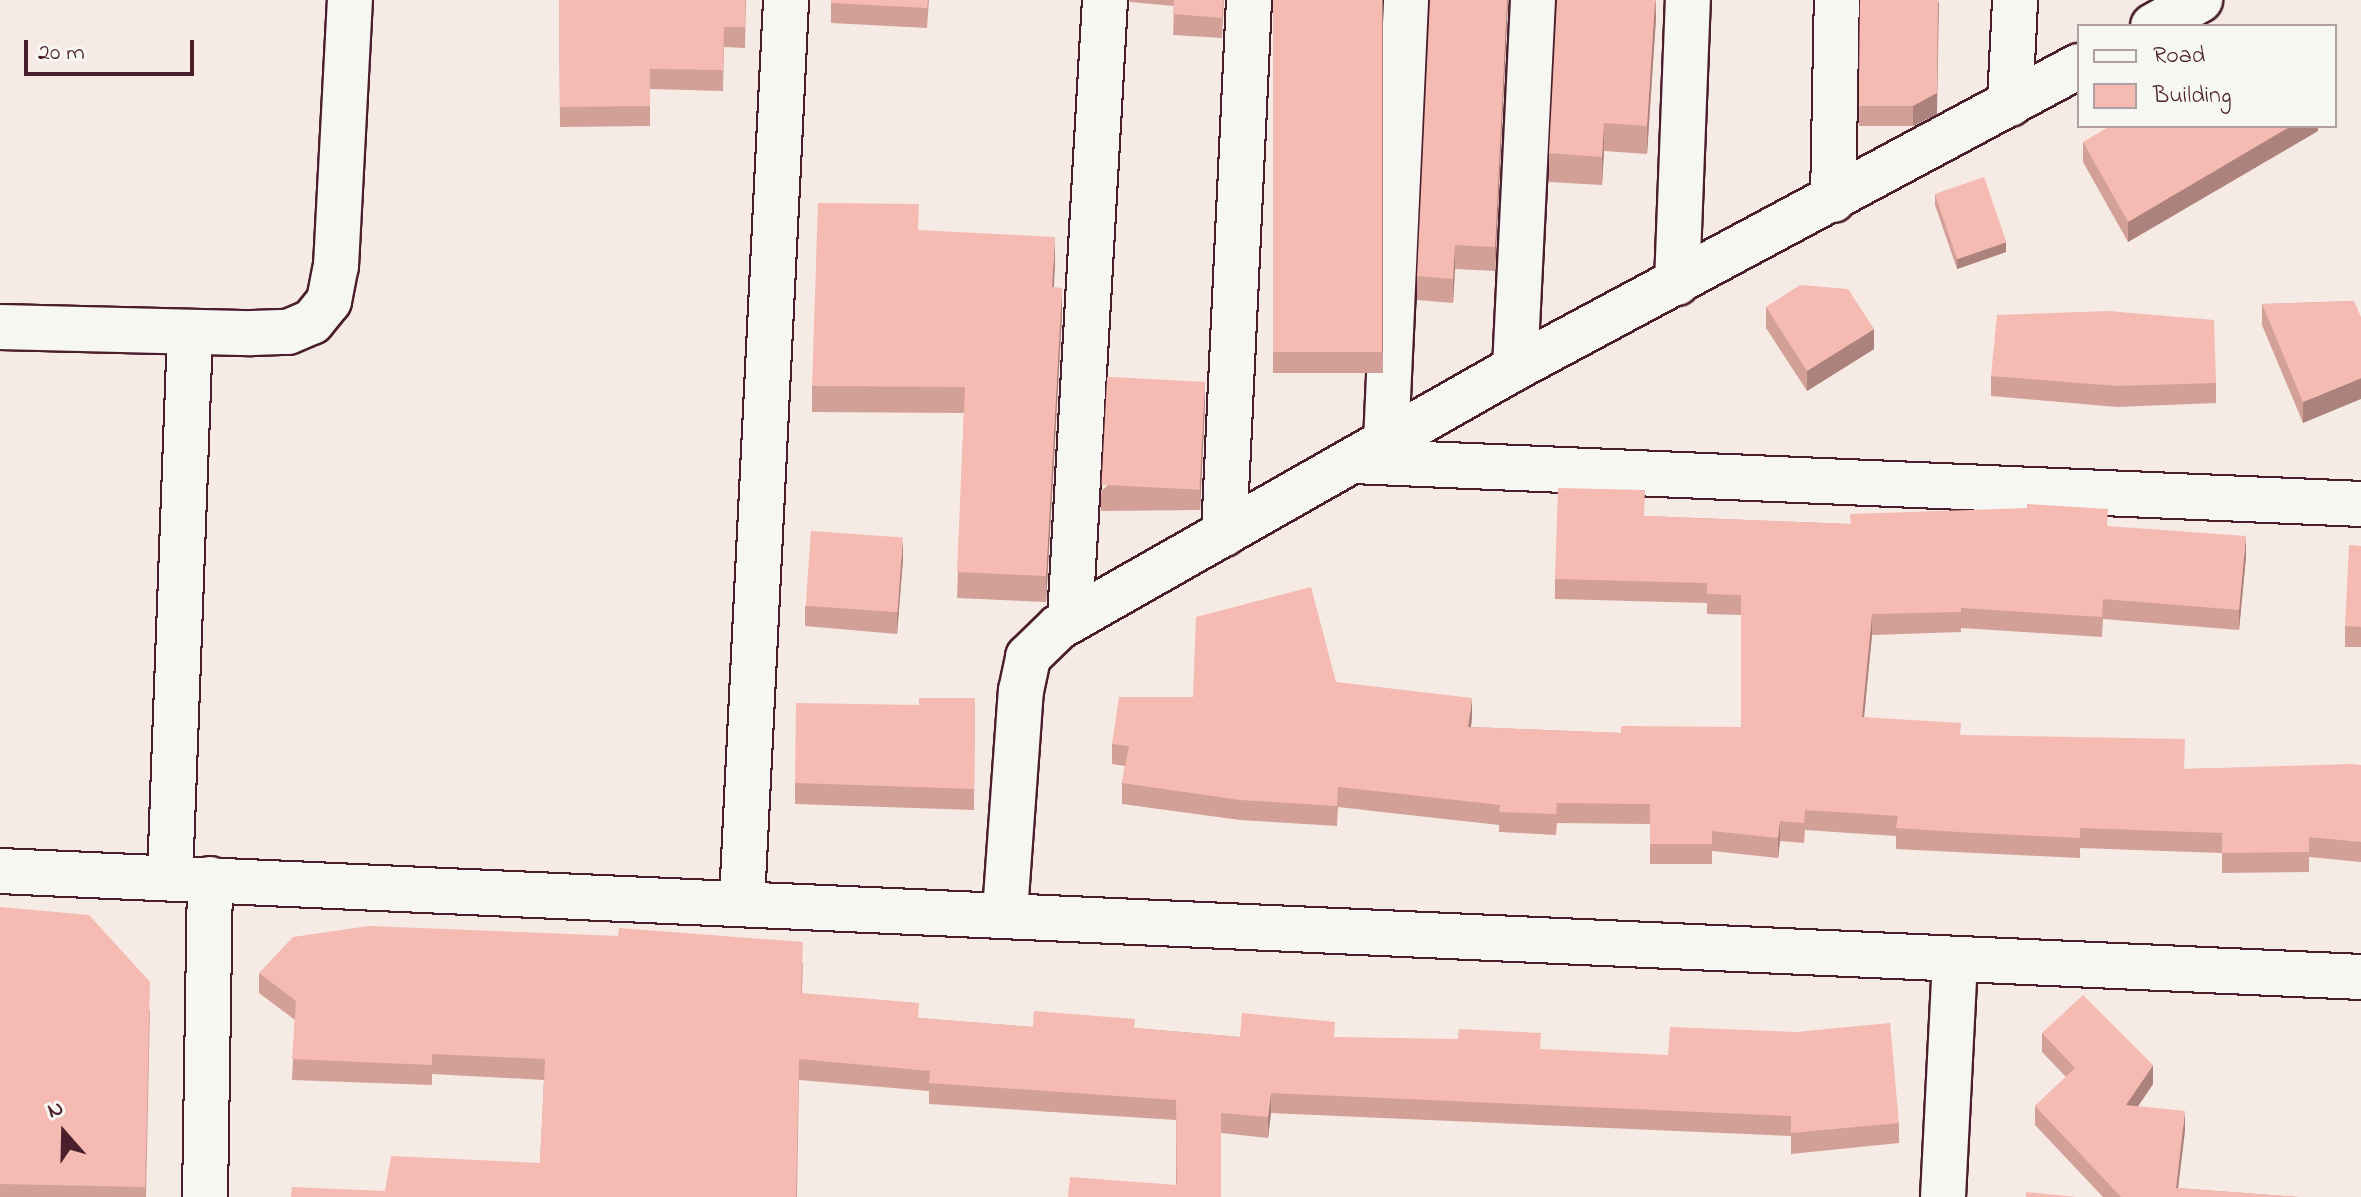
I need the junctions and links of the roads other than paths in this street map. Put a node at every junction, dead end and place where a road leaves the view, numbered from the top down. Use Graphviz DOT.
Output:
graph roads {
  1 [pos="350,0"];
  2 [pos="786,0"];
  3 [pos="1105,0"];
  4 [pos="1249,0"];
  5 [pos="1406,0"];
  6 [pos="1533,0"];
  7 [pos="1688,0"];
  8 [pos="1837,0"];
  9 [pos="2015,0"];
  10 [pos="2200,0"];
  11 [pos="2157,24"];
  12 [pos="2077,67"];
  13 [pos="2010,104"];
  14 [pos="1833,200"];
  15 [pos="1677,283"];
  16 [pos="0,327"];
  17 [pos="190,333"];
  18 [pos="1515,368"];
  19 [pos="1370,451"];
  20 [pos="2361,504"];
  21 [pos="1224,534"];
  22 [pos="1070,620"];
  23 [pos="0,871"];
  24 [pos="190,878"];
  25 [pos="742,901"];
  26 [pos="1005,912"];
  27 [pos="1955,960"];
  28 [pos="2361,977"];
  29 [pos="205,1197"];
  30 [pos="1943,1197"];
  1 -- 17 [label="street"];
  2 -- 25 [label="street"];
  3 -- 22 [label="street"];
  4 -- 21 [label="street"];
  5 -- 19 [label="street"];
  6 -- 18 [label="street"];
  7 -- 15 [label="street"];
  8 -- 14 [label="street"];
  9 -- 13 [label="street"];
  10 -- 11 [label="street"];
  12 -- 13 [label="street"];
  13 -- 14 [label="street"];
  14 -- 15 [label="street"];
  15 -- 18 [label="street"];
  16 -- 17 [label="street"];
  17 -- 24 [label="street"];
  18 -- 19 [label="street"];
  19 -- 20 [label="street"];
  19 -- 21 [label="street"];
  21 -- 22 [label="street"];
  22 -- 26 [label="street"];
  23 -- 24 [label="street"];
  24 -- 25 [label="street"];
  24 -- 29 [label="street"];
  25 -- 26 [label="street"];
  26 -- 27 [label="street"];
  27 -- 28 [label="street"];
  27 -- 30 [label="street"];
}
